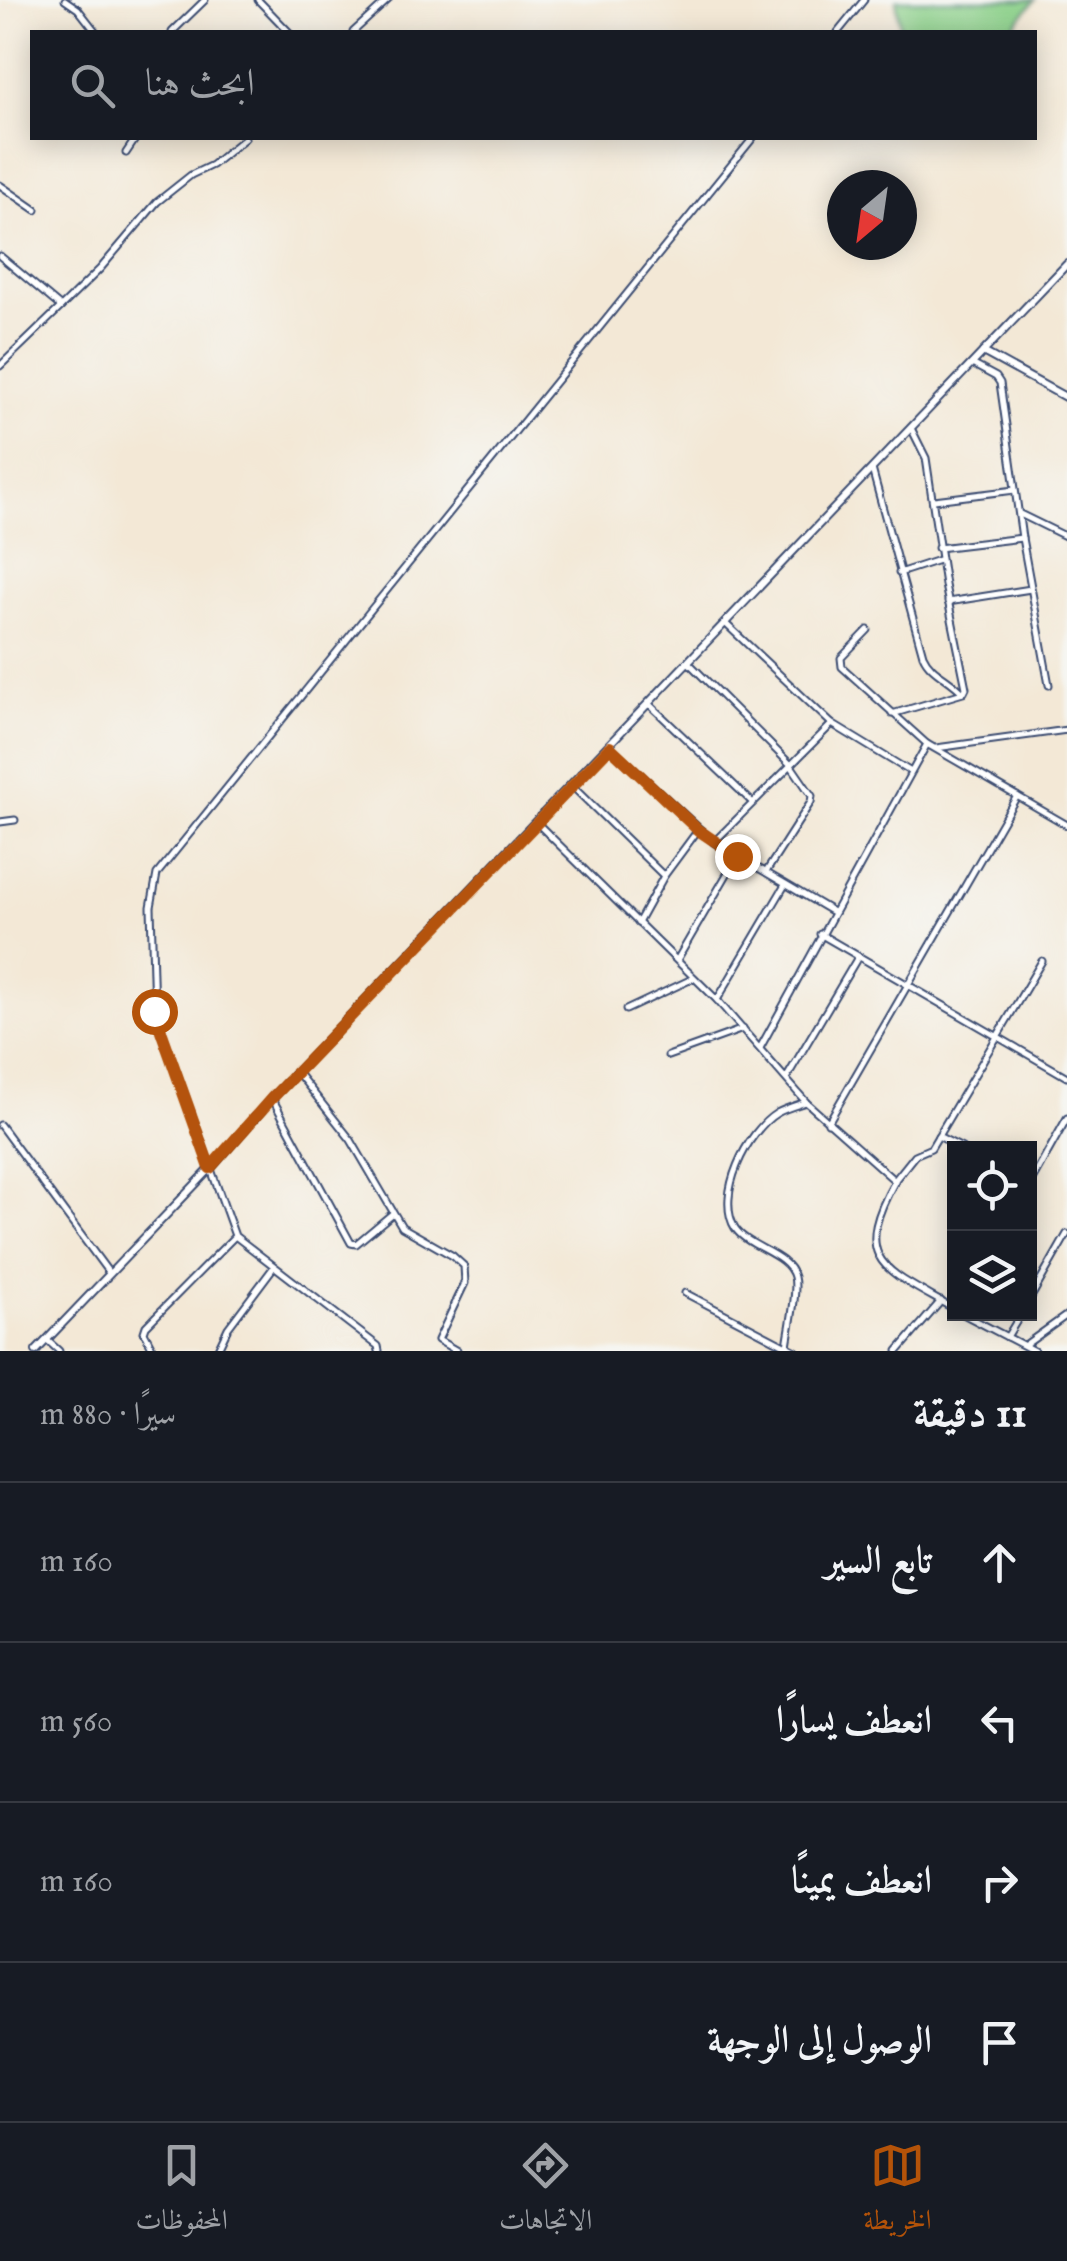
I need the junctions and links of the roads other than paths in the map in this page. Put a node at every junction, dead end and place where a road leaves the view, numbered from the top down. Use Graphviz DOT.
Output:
graph roads {
  1 [pos="66,0"];
  2 [pos="85,0"];
  3 [pos="205,0"];
  4 [pos="258,0"];
  5 [pos="864,0"];
  6 [pos="384,1"];
  7 [pos="78,9"];
  8 [pos="94,30"];
  9 [pos="174,30"];
  10 [pos="287,30"];
  11 [pos="355,30"];
  12 [pos="840,30"];
  13 [pos="135,140"];
  14 [pos="243,140"];
  15 [pos="751,140"];
  16 [pos="126,152"];
  17 [pos="0,185"];
  18 [pos="36,210"];
  19 [pos="0,256"];
  20 [pos="1067,264"];
  21 [pos="60,307"];
  22 [pos="983,352"];
  23 [pos="972,364"];
  24 [pos="0,366"];
  25 [pos="1066,396"];
  26 [pos="911,428"];
  27 [pos="872,469"];
  28 [pos="1016,490"];
  29 [pos="933,500"];
  30 [pos="1019,513"];
  31 [pos="1067,536"];
  32 [pos="1022,538"];
  33 [pos="938,548"];
  34 [pos="940,560"];
  35 [pos="899,573"];
  36 [pos="1031,588"];
  37 [pos="948,602"];
  38 [pos="726,624"];
  39 [pos="868,630"];
  40 [pos="688,662"];
  41 [pos="1048,685"];
  42 [pos="963,693"];
  43 [pos="649,704"];
  44 [pos="892,714"];
  45 [pos="832,724"];
  46 [pos="1067,730"];
  47 [pos="927,744"];
  48 [pos="610,747"];
  49 [pos="936,748"];
  50 [pos="790,764"];
  51 [pos="911,772"];
  52 [pos="572,786"];
  53 [pos="1017,796"];
  54 [pos="752,802"];
  55 [pos="16,820"];
  56 [pos="0,822"];
  57 [pos="537,823"];
  58 [pos="1067,826"];
  59 [pos="698,830"];
  60 [pos="714,842"];
  61 [pos="737,856"];
  62 [pos="766,872"];
  63 [pos="664,876"];
  64 [pos="785,885"];
  65 [pos="832,912"];
  66 [pos="638,923"];
  67 [pos="820,934"];
  68 [pos="858,957"];
  69 [pos="677,960"];
  70 [pos="1042,960"];
  71 [pos="694,978"];
  72 [pos="908,987"];
  73 [pos="717,1000"];
  74 [pos="626,1010"];
  75 [pos="742,1029"];
  76 [pos="995,1038"];
  77 [pos="760,1048"];
  78 [pos="668,1056"];
  79 [pos="297,1072"];
  80 [pos="786,1077"];
  81 [pos="1067,1077"];
  82 [pos="272,1098"];
  83 [pos="806,1102"];
  84 [pos="1067,1118"];
  85 [pos="828,1123"];
  86 [pos="0,1127"];
  87 [pos="938,1136"];
  88 [pos="948,1141"];
  89 [pos="210,1168"];
  90 [pos="1037,1172"];
  91 [pos="895,1181"];
  92 [pos="392,1214"];
  93 [pos="1067,1234"];
  94 [pos="234,1236"];
  95 [pos="273,1268"];
  96 [pos="109,1273"];
  97 [pos="1037,1286"];
  98 [pos="685,1293"];
  99 [pos="941,1301"];
  100 [pos="947,1305"];
  101 [pos="1067,1315"];
  102 [pos="976,1321"];
  103 [pos="1017,1321"];
  104 [pos="1007,1337"];
  105 [pos="47,1340"];
  106 [pos="1021,1344"];
  107 [pos="787,1346"];
  108 [pos="36,1351"];
  109 [pos="59,1351"];
  110 [pos="154,1351"];
  111 [pos="217,1351"];
  112 [pos="379,1351"];
  113 [pos="458,1351"];
  114 [pos="796,1351"];
  115 [pos="898,1351"];
  116 [pos="1013,1351"];
  117 [pos="1034,1351"];
  1 -- 7 [label="street"];
  2 -- 7 [label="street"];
  3 -- 9 [label="street"];
  4 -- 10 [label="street"];
  5 -- 12 [label="street"];
  6 -- 11 [label="street"];
  7 -- 8 [label="street"];
  13 -- 16 [label="street"];
  14 -- 21 [label="street"];
  15 -- 89 [label="street"];
  17 -- 18 [label="street"];
  19 -- 21 [label="street"];
  20 -- 22 [label="street"];
  21 -- 24 [label="street"];
  22 -- 23 [label="street"];
  22 -- 25 [label="street"];
  23 -- 26 [label="street"];
  23 -- 28 [label="street"];
  26 -- 27 [label="street"];
  26 -- 29 [label="street"];
  27 -- 35 [label="street"];
  27 -- 38 [label="street"];
  28 -- 29 [label="street"];
  28 -- 30 [label="street"];
  29 -- 33 [label="street"];
  30 -- 31 [label="street"];
  30 -- 32 [label="street"];
  32 -- 33 [label="street"];
  32 -- 36 [label="street"];
  33 -- 34 [label="street"];
  34 -- 35 [label="street"];
  34 -- 37 [label="street"];
  35 -- 42 [label="street"];
  36 -- 37 [label="street"];
  36 -- 41 [label="street"];
  37 -- 42 [label="street"];
  38 -- 40 [label="street"];
  38 -- 45 [label="street"];
  39 -- 44 [label="street"];
  40 -- 43 [label="street"];
  40 -- 50 [label="street"];
  42 -- 44 [label="street"];
  43 -- 48 [label="street"];
  43 -- 54 [label="street"];
  44 -- 47 [label="street"];
  45 -- 50 [label="street"];
  45 -- 51 [label="street"];
  46 -- 49 [label="street"];
  47 -- 49 [label="street"];
  47 -- 51 [label="street"];
  48 -- 52 [label="street"];
  48 -- 59 [label="street"];
  49 -- 53 [label="street"];
  50 -- 54 [label="street"];
  50 -- 62 [label="street"];
  51 -- 65 [label="street"];
  52 -- 57 [label="street"];
  52 -- 63 [label="street"];
  53 -- 58 [label="street"];
  53 -- 72 [label="street"];
  54 -- 60 [label="street"];
  55 -- 56 [label="street"];
  57 -- 66 [label="street"];
  57 -- 79 [label="street"];
  59 -- 60 [label="street"];
  59 -- 63 [label="street"];
  60 -- 61 [label="street"];
  61 -- 62 [label="street"];
  61 -- 69 [label="street"];
  62 -- 64 [label="street"];
  63 -- 66 [label="street"];
  64 -- 65 [label="street"];
  64 -- 73 [label="street"];
  65 -- 67 [label="street"];
  66 -- 69 [label="street"];
  67 -- 68 [label="street"];
  67 -- 77 [label="street"];
  68 -- 72 [label="street"];
  68 -- 80 [label="street"];
  69 -- 71 [label="street"];
  70 -- 76 [label="street"];
  71 -- 73 [label="street"];
  71 -- 74 [label="street"];
  72 -- 76 [label="street"];
  72 -- 85 [label="street"];
  73 -- 75 [label="street"];
  75 -- 77 [label="street"];
  75 -- 78 [label="street"];
  76 -- 81 [label="street"];
  76 -- 87 [label="street"];
  77 -- 80 [label="street"];
  79 -- 82 [label="street"];
  79 -- 92 [label="street"];
  80 -- 83 [label="street"];
  82 -- 89 [label="street"];
  82 -- 92 [label="street"];
  83 -- 85 [label="street"];
  83 -- 107 [label="street"];
  84 -- 90 [label="street"];
  85 -- 91 [label="street"];
  86 -- 96 [label="street"];
  87 -- 88 [label="street"];
  87 -- 91 [label="street"];
  89 -- 94 [label="street"];
  89 -- 96 [label="street"];
  91 -- 99 [label="street"];
  92 -- 113 [label="street"];
  93 -- 97 [label="street"];
  94 -- 95 [label="street"];
  94 -- 110 [label="street"];
  95 -- 111 [label="street"];
  95 -- 112 [label="street"];
  96 -- 105 [label="street"];
  98 -- 107 [label="street"];
  99 -- 100 [label="street"];
  99 -- 115 [label="street"];
  101 -- 106 [label="street"];
  102 -- 104 [label="street"];
  103 -- 104 [label="street"];
  104 -- 106 [label="street"];
  105 -- 108 [label="street"];
  105 -- 109 [label="street"];
  106 -- 116 [label="street"];
  106 -- 117 [label="street"];
  107 -- 114 [label="street"];
}
